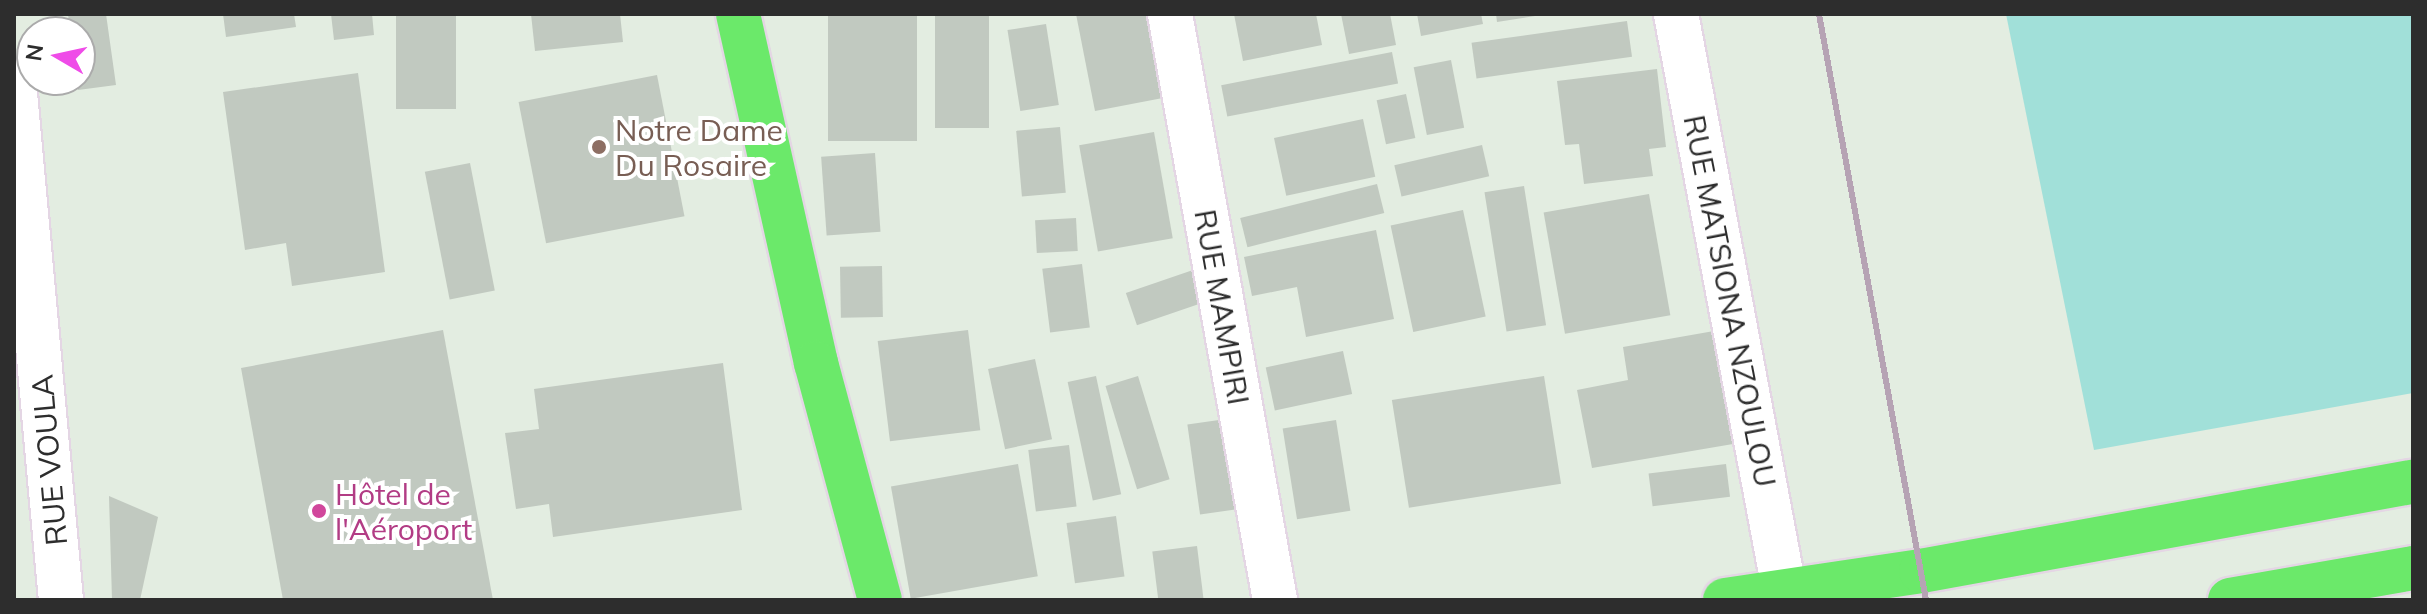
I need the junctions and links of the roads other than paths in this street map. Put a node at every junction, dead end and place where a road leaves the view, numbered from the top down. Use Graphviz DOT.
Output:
graph roads {
  1 [pos="738,14"];
  2 [pos="1170,14"];
  3 [pos="1676,14"];
  4 [pos="14,82"];
  5 [pos="816,363"];
  6 [pos="2413,482"];
  7 [pos="2413,568"];
  8 [pos="1784,589"];
  9 [pos="61,600"];
  10 [pos="852,600"];
  11 [pos="880,600"];
  12 [pos="1275,600"];
  13 [pos="1725,600"];
  14 [pos="2230,600"];
  1 -- 5 [label="main road"];
  2 -- 12 [label="street, RUE MAMPIRI"];
  3 -- 8 [label="street, RUE MATSIONA NZOULOU"];
  4 -- 9 [label="street, RUE VOULA"];
  5 -- 10 [label="main road"];
  5 -- 11 [label="main road"];
  6 -- 8 [label="main road"];
  7 -- 14 [label="main road"];
  8 -- 13 [label="main road"];
}
